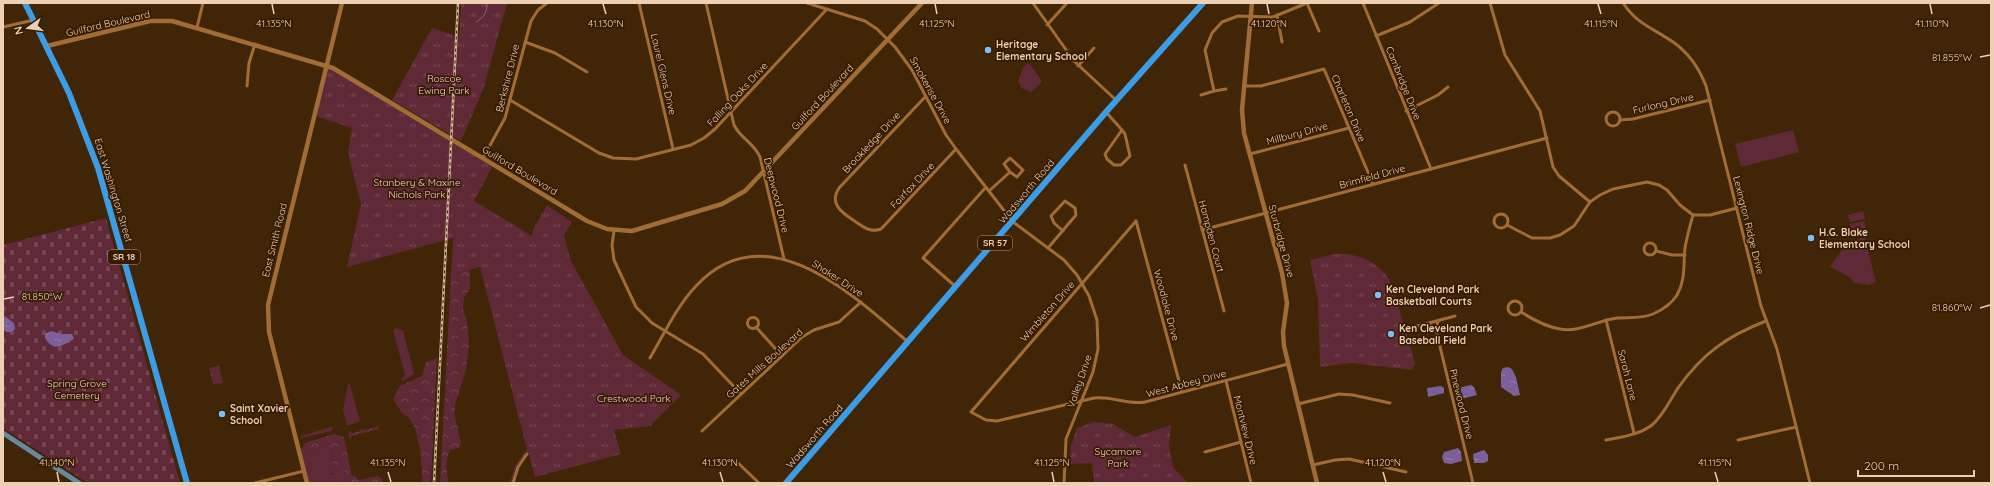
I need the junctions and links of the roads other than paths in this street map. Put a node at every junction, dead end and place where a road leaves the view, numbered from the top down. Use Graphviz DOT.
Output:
graph roads {
  1 [pos="25,3"];
  2 [pos="203,3"];
  3 [pos="342,3"];
  4 [pos="547,3"];
  5 [pos="639,3"];
  6 [pos="706,3"];
  7 [pos="807,3"];
  8 [pos="922,3"];
  9 [pos="1033,3"];
  10 [pos="1067,3"];
  11 [pos="1203,3"];
  12 [pos="1252,3"];
  13 [pos="1307,3"];
  14 [pos="1363,3"];
  15 [pos="1440,3"];
  16 [pos="1490,3"];
  17 [pos="1623,3"];
  18 [pos="826,9"];
  19 [pos="1277,15"];
  20 [pos="1251,17"];
  21 [pos="34,20"];
  22 [pos="1047,25"];
  23 [pos="3,27"];
  24 [pos="197,27"];
  25 [pos="1319,31"];
  26 [pos="1376,36"];
  27 [pos="888,40"];
  28 [pos="525,42"];
  29 [pos="1282,42"];
  30 [pos="255,44"];
  31 [pos="47,46"];
  32 [pos="1094,48"];
  33 [pos="327,66"];
  34 [pos="1078,66"];
  35 [pos="586,72"];
  36 [pos="247,86"];
  37 [pos="1244,86"];
  38 [pos="1448,87"];
  39 [pos="1226,88"];
  40 [pos="1214,91"];
  41 [pos="1201,95"];
  42 [pos="926,96"];
  43 [pos="510,100"];
  44 [pos="1710,100"];
  45 [pos="1117,101"];
  46 [pos="1406,111"];
  47 [pos="731,112"];
  48 [pos="1106,112"];
  49 [pos="1620,120"];
  50 [pos="1349,128"];
  51 [pos="1122,130"];
  52 [pos="1547,138"];
  53 [pos="956,149"];
  54 [pos="673,150"];
  55 [pos="1250,154"];
  56 [pos="483,158"];
  57 [pos="1185,165"];
  58 [pos="1431,168"];
  59 [pos="1010,172"];
  60 [pos="764,173"];
  61 [pos="1373,184"];
  62 [pos="987,189"];
  63 [pos="1590,202"];
  64 [pos="1736,208"];
  65 [pos="1266,213"];
  66 [pos="1693,215"];
  67 [pos="1136,221"];
  68 [pos="1013,222"];
  69 [pos="1507,225"];
  70 [pos="877,230"];
  71 [pos="1063,230"];
  72 [pos="1202,230"];
  73 [pos="614,231"];
  74 [pos="1048,248"];
  75 [pos="1656,251"];
  76 [pos="1685,255"];
  77 [pos="784,259"];
  78 [pos="1082,284"];
  79 [pos="956,287"];
  80 [pos="861,302"];
  81 [pos="1224,311"];
  82 [pos="1521,312"];
  83 [pos="1455,316"];
  84 [pos="1606,320"];
  85 [pos="1438,321"];
  86 [pos="1766,321"];
  87 [pos="1430,323"];
  88 [pos="756,327"];
  89 [pos="1410,328"];
  90 [pos="1436,330"];
  91 [pos="666,332"];
  92 [pos="908,342"];
  93 [pos="782,356"];
  94 [pos="650,358"];
  95 [pos="1288,364"];
  96 [pos="1226,381"];
  97 [pos="1182,392"];
  98 [pos="741,394"];
  99 [pos="1081,401"];
  100 [pos="1390,403"];
  101 [pos="1298,404"];
  102 [pos="971,412"];
  103 [pos="1796,427"];
  104 [pos="702,431"];
  105 [pos="3,433"];
  106 [pos="1634,433"];
  107 [pos="1606,440"];
  108 [pos="1738,440"];
  109 [pos="1241,442"];
  110 [pos="1205,452"];
  111 [pos="527,454"];
  112 [pos="737,462"];
  113 [pos="1313,465"];
  114 [pos="304,471"];
  115 [pos="1406,472"];
  116 [pos="79,483"];
  117 [pos="188,483"];
  118 [pos="255,483"];
  119 [pos="307,483"];
  120 [pos="513,483"];
  121 [pos="759,483"];
  122 [pos="786,483"];
  123 [pos="1064,483"];
  124 [pos="1251,483"];
  125 [pos="1317,483"];
  126 [pos="1473,483"];
  127 [pos="1810,483"];
  1 -- 21 [label="highway, East Washington Street / SR 18"];
  2 -- 24 [label="street"];
  3 -- 33 [label="street, East Smith Road"];
  4 -- 28 [label="street, Berkshire Drive"];
  5 -- 54 [label="street, Laurel Glens Drive"];
  6 -- 47 [label="street, Deepwood Drive"];
  7 -- 18 [label="street, Smokerise Drive"];
  8 -- 27 [label="street, Guilford Boulevard"];
  9 -- 22 [label="street"];
  10 -- 22 [label="street"];
  11 -- 45 [label="highway, Wadsworth Road / SR 57"];
  12 -- 20 [label="street, Sturbridge Drive"];
  13 -- 19 [label="street"];
  13 -- 25 [label="street"];
  14 -- 26 [label="street, Cambridge Drive"];
  15 -- 26 [label="street"];
  16 -- 52 [label="street"];
  17 -- 44 [label="street, Lexington Ridge Drive"];
  18 -- 27 [label="street, Smokerise Drive"];
  18 -- 47 [label="street, Falling Oaks Drive"];
  19 -- 20 [label="street"];
  19 -- 29 [label="street"];
  20 -- 37 [label="street, Sturbridge Drive"];
  20 -- 40 [label="street"];
  21 -- 23 [label="street"];
  21 -- 31 [label="highway, East Washington Street / SR 18"];
  22 -- 34 [label="street"];
  24 -- 30 [label="street, Guilford Boulevard"];
  24 -- 31 [label="street, Guilford Boulevard"];
  26 -- 46 [label="street, Cambridge Drive"];
  27 -- 42 [label="street, Smokerise Drive"];
  27 -- 60 [label="street, Guilford Boulevard"];
  28 -- 35 [label="street"];
  28 -- 43 [label="street, Berkshire Drive"];
  30 -- 33 [label="street, Guilford Boulevard"];
  30 -- 36 [label="street"];
  31 -- 117 [label="highway, East Washington Street / SR 18"];
  32 -- 34 [label="street"];
  33 -- 56 [label="street, Guilford Boulevard"];
  33 -- 114 [label="street, East Smith Road"];
  34 -- 45 [label="street"];
  37 -- 50 [label="street, Charleton Drive"];
  37 -- 55 [label="street, Sturbridge Drive"];
  38 -- 46 [label="street"];
  39 -- 40 [label="street"];
  40 -- 41 [label="street"];
  42 -- 53 [label="street, Smokerise Drive"];
  42 -- 70 [label="street, Brookledge Drive"];
  43 -- 54 [label="street, Falling Oaks Drive"];
  43 -- 56 [label="street, Berkshire Drive"];
  44 -- 49 [label="street, Furlong Drive"];
  44 -- 64 [label="street, Lexington Ridge Drive"];
  45 -- 48 [label="highway, Wadsworth Road / SR 57"];
  46 -- 58 [label="street, Cambridge Drive"];
  47 -- 54 [label="street, Falling Oaks Drive"];
  47 -- 60 [label="street, Deepwood Drive"];
  48 -- 51 [label="street"];
  48 -- 68 [label="highway, Wadsworth Road / SR 57"];
  49 -- 49 [label="street, Furlong Drive"];
  50 -- 55 [label="street, Millbury Drive"];
  50 -- 61 [label="street, Charleton Drive"];
  51 -- 51 [label="street"];
  52 -- 58 [label="street, Brimfield Drive"];
  52 -- 63 [label="street"];
  53 -- 62 [label="street, Smokerise Drive"];
  53 -- 70 [label="street, Fairfax Drive"];
  55 -- 65 [label="street, Sturbridge Drive"];
  56 -- 73 [label="street, Guilford Boulevard"];
  57 -- 72 [label="street, Hampden Court"];
  58 -- 61 [label="street, Brimfield Drive"];
  59 -- 59 [label="street"];
  59 -- 62 [label="street"];
  60 -- 73 [label="street, Guilford Boulevard"];
  60 -- 77 [label="street, Deepwood Drive"];
  61 -- 65 [label="street, Brimfield Drive"];
  62 -- 68 [label="street, Smokerise Drive"];
  62 -- 79 [label="street"];
  63 -- 66 [label="street"];
  63 -- 69 [label="street"];
  64 -- 66 [label="street"];
  64 -- 86 [label="street, Lexington Ridge Drive"];
  65 -- 72 [label="street, Brimfield Drive"];
  65 -- 95 [label="street, Sturbridge Drive"];
  66 -- 76 [label="street"];
  67 -- 78 [label="street, Wimbleton Drive"];
  67 -- 97 [label="street, Woodlake Drive"];
  68 -- 74 [label="street, Valley Drive"];
  68 -- 79 [label="highway, Wadsworth Road / SR 57"];
  69 -- 69 [label="street"];
  71 -- 71 [label="street"];
  71 -- 74 [label="street"];
  72 -- 81 [label="street, Hampden Court"];
  73 -- 91 [label="street"];
  74 -- 78 [label="street, Valley Drive"];
  75 -- 75 [label="street"];
  75 -- 76 [label="street"];
  76 -- 84 [label="street"];
  77 -- 80 [label="street, Shaker Drive"];
  77 -- 91 [label="street, Shaker Drive"];
  78 -- 99 [label="street, Valley Drive"];
  78 -- 102 [label="street, Wimbleton Drive"];
  79 -- 92 [label="highway, Wadsworth Road / SR 57"];
  80 -- 92 [label="street, Shaker Drive"];
  80 -- 93 [label="street, Gates Mills Boulevard"];
  82 -- 82 [label="street"];
  82 -- 84 [label="street"];
  83 -- 85 [label="street"];
  84 -- 106 [label="street, Sarah Lane"];
  85 -- 87 [label="street"];
  85 -- 90 [label="street, Pinewood Drive"];
  86 -- 103 [label="street, Lexington Ridge Drive"];
  86 -- 106 [label="street"];
  87 -- 89 [label="street"];
  87 -- 90 [label="street, Pinewood Drive"];
  88 -- 93 [label="street"];
  90 -- 126 [label="street, Pinewood Drive"];
  91 -- 94 [label="street, Shaker Drive"];
  91 -- 98 [label="street"];
  92 -- 122 [label="highway, Wadsworth Road / SR 57"];
  93 -- 98 [label="street, Gates Mills Boulevard"];
  95 -- 96 [label="street, West Abbey Drive"];
  95 -- 101 [label="street, Sturbridge Drive"];
  96 -- 97 [label="street, West Abbey Drive"];
  96 -- 109 [label="street, Montview Drive"];
  97 -- 99 [label="street, West Abbey Drive"];
  98 -- 104 [label="street, Gates Mills Boulevard"];
  99 -- 102 [label="street, West Abbey Drive"];
  99 -- 123 [label="street, Valley Drive"];
  100 -- 101 [label="street"];
  101 -- 113 [label="street, Sturbridge Drive"];
  103 -- 108 [label="street"];
  103 -- 127 [label="street, Lexington Ridge Drive"];
  105 -- 116 [label="main road"];
  106 -- 107 [label="street"];
  109 -- 110 [label="street"];
  109 -- 124 [label="street, Montview Drive"];
  111 -- 120 [label="street"];
  112 -- 121 [label="street"];
  113 -- 115 [label="street"];
  113 -- 125 [label="street, Sturbridge Drive"];
  114 -- 118 [label="street"];
  114 -- 119 [label="street, East Smith Road"];
}
